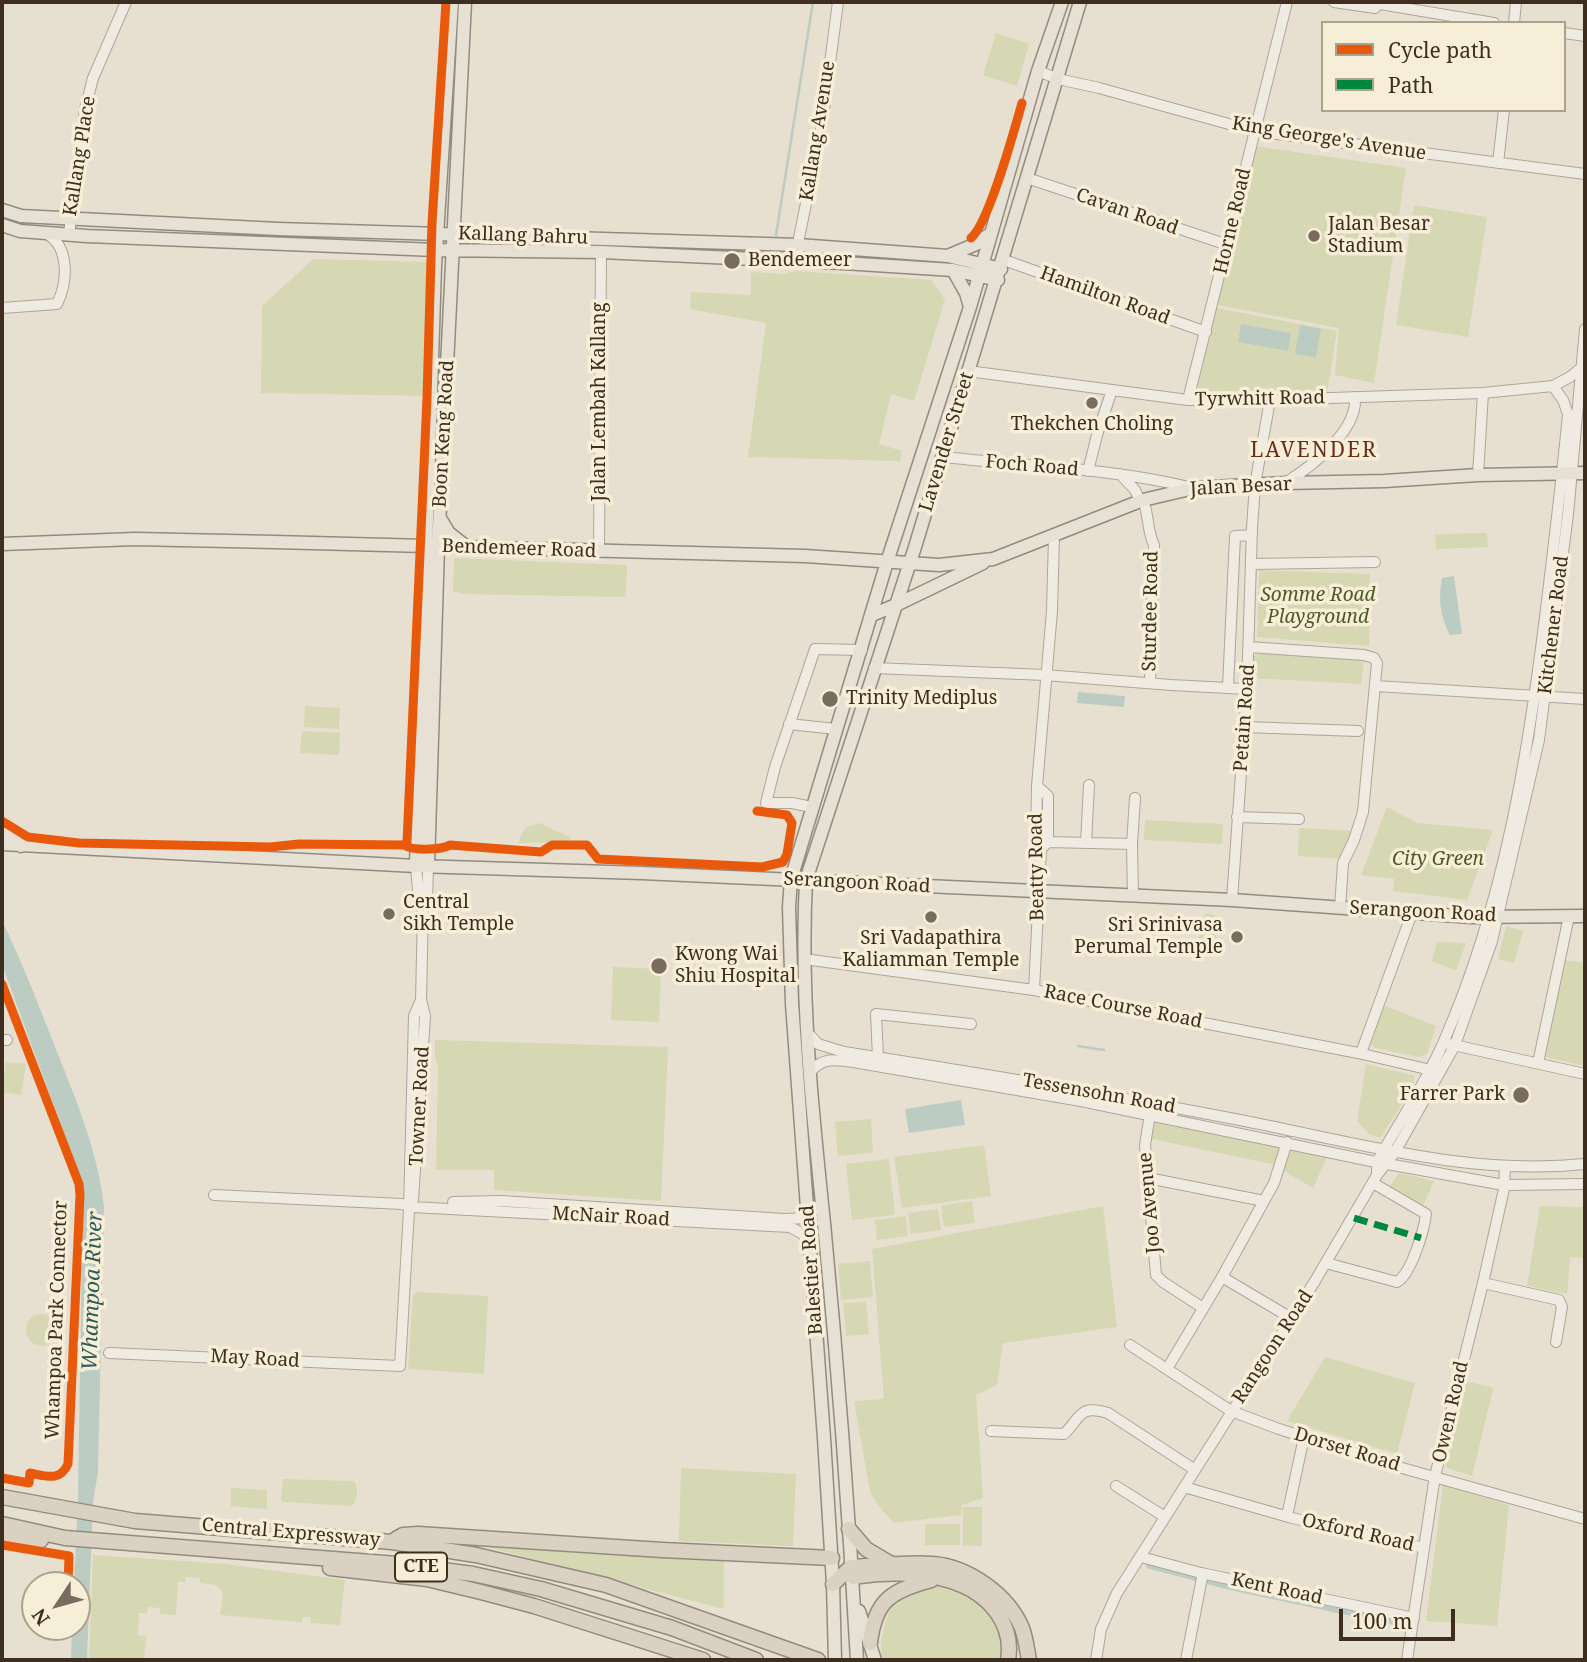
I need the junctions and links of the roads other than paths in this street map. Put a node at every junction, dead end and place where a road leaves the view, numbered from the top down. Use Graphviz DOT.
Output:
graph roads {
  1 [pos="126,2"];
  2 [pos="452,2"];
  3 [pos="465,2"];
  4 [pos="838,2"];
  5 [pos="1062,2"];
  6 [pos="1080,2"];
  7 [pos="1287,2"];
  8 [pos="1334,2"];
  9 [pos="1368,2"];
  10 [pos="1516,2"];
  11 [pos="1437,14"];
  12 [pos="1481,21"];
  13 [pos="1514,21"];
  14 [pos="1566,33"];
  15 [pos="1585,36"];
  16 [pos="1038,71"];
  17 [pos="1058,79"];
  18 [pos="1504,112"];
  19 [pos="1254,131"];
  20 [pos="1499,163"];
  21 [pos="1585,174"];
  22 [pos="1027,178"];
  23 [pos="2,210"];
  24 [pos="69,219"];
  25 [pos="2,225"];
  26 [pos="45,233"];
  27 [pos="437,233"];
  28 [pos="69,234"];
  29 [pos="452,234"];
  30 [pos="990,234"];
  31 [pos="87,236"];
  32 [pos="798,245"];
  33 [pos="1228,245"];
  34 [pos="436,250"];
  35 [pos="451,250"];
  36 [pos="601,252"];
  37 [pos="64,254"];
  38 [pos="948,256"];
  39 [pos="797,261"];
  40 [pos="953,270"];
  41 [pos="981,270"];
  42 [pos="1001,270"];
  43 [pos="970,307"];
  44 [pos="2,308"];
  45 [pos="1585,329"];
  46 [pos="1206,332"];
  47 [pos="1582,367"];
  48 [pos="968,371"];
  49 [pos="1553,386"];
  50 [pos="1112,390"];
  51 [pos="1483,393"];
  52 [pos="1355,397"];
  53 [pos="1188,400"];
  54 [pos="1270,400"];
  55 [pos="943,457"];
  56 [pos="1088,471"];
  57 [pos="1585,473"];
  58 [pos="1120,474"];
  59 [pos="1567,474"];
  60 [pos="1478,475"];
  61 [pos="1285,483"];
  62 [pos="1255,485"];
  63 [pos="1194,488"];
  64 [pos="1141,500"];
  65 [pos="440,518"];
  66 [pos="1252,535"];
  67 [pos="1054,536"];
  68 [pos="2,544"];
  69 [pos="432,547"];
  70 [pos="468,548"];
  71 [pos="599,552"];
  72 [pos="993,559"];
  73 [pos="887,562"];
  74 [pos="1375,562"];
  75 [pos="910,564"];
  76 [pos="1252,564"];
  77 [pos="897,605"];
  78 [pos="872,615"];
  79 [pos="1249,647"];
  80 [pos="862,650"];
  81 [pos="874,668"];
  82 [pos="1045,676"];
  83 [pos="1150,684"];
  84 [pos="1376,685"];
  85 [pos="1228,687"];
  86 [pos="1247,688"];
  87 [pos="1540,696"];
  88 [pos="1585,699"];
  89 [pos="789,724"];
  90 [pos="1244,727"];
  91 [pos="836,729"];
  92 [pos="1358,731"];
  93 [pos="1089,785"];
  94 [pos="1135,798"];
  95 [pos="812,807"];
  96 [pos="1237,817"];
  97 [pos="1299,819"];
  98 [pos="2,829"];
  99 [pos="2,844"];
  100 [pos="1086,844"];
  101 [pos="1132,844"];
  102 [pos="21,846"];
  103 [pos="1044,846"];
  104 [pos="422,866"];
  105 [pos="791,879"];
  106 [pos="806,880"];
  107 [pos="1040,892"];
  108 [pos="1133,896"];
  109 [pos="1232,900"];
  110 [pos="1340,908"];
  111 [pos="1412,912"];
  112 [pos="1569,916"];
  113 [pos="1585,916"];
  114 [pos="1494,917"];
  115 [pos="804,959"];
  116 [pos="1034,990"];
  117 [pos="971,1024"];
  118 [pos="807,1032"];
  119 [pos="1443,1042"];
  120 [pos="1455,1045"];
  121 [pos="1361,1053"];
  122 [pos="878,1057"];
  123 [pos="1538,1063"];
  124 [pos="1434,1071"];
  125 [pos="1585,1074"];
  126 [pos="808,1075"];
  127 [pos="1150,1114"];
  128 [pos="1287,1142"];
  129 [pos="1383,1151"];
  130 [pos="1395,1153"];
  131 [pos="1382,1163"];
  132 [pos="1585,1164"];
  133 [pos="1505,1166"];
  134 [pos="1148,1178"];
  135 [pos="1375,1179"];
  136 [pos="1585,1184"];
  137 [pos="1504,1185"];
  138 [pos="214,1195"];
  139 [pos="1264,1201"];
  140 [pos="408,1205"];
  141 [pos="809,1218"];
  142 [pos="811,1248"];
  143 [pos="1326,1263"];
  144 [pos="1222,1278"];
  145 [pos="1483,1283"];
  146 [pos="1203,1308"];
  147 [pos="1291,1318"];
  148 [pos="1556,1342"];
  149 [pos="1130,1345"];
  150 [pos="109,1353"];
  151 [pos="400,1366"];
  152 [pos="1167,1369"];
  153 [pos="1231,1411"];
  154 [pos="991,1431"];
  155 [pos="1307,1438"];
  156 [pos="1195,1470"];
  157 [pos="1435,1476"];
  158 [pos="1116,1486"];
  159 [pos="1184,1487"];
  160 [pos="2,1497"];
  161 [pos="1165,1517"];
  162 [pos="1290,1517"];
  163 [pos="1585,1519"];
  164 [pos="2,1524"];
  165 [pos="849,1529"];
  166 [pos="2,1536"];
  167 [pos="61,1537"];
  168 [pos="392,1542"];
  169 [pos="1424,1548"];
  170 [pos="239,1551"];
  171 [pos="1141,1556"];
  172 [pos="832,1558"];
  173 [pos="894,1566"];
  174 [pos="852,1572"];
  175 [pos="939,1578"];
  176 [pos="1201,1580"];
  177 [pos="833,1584"];
  178 [pos="854,1601"];
  179 [pos="1414,1618"];
  180 [pos="870,1643"];
  181 [pos="703,1660"];
  182 [pos="757,1660"];
  183 [pos="818,1660"];
  184 [pos="835,1660"];
  185 [pos="857,1660"];
  186 [pos="875,1660"];
  187 [pos="1008,1660"];
  188 [pos="1029,1660"];
  189 [pos="1097,1660"];
  190 [pos="1186,1660"];
  191 [pos="1407,1660"];
  1 -- 24 [label="street, Kallang Place"];
  2 -- 27 [label="main road, Boon Keng Road"];
  3 -- 29 [label="main road, Boon Keng Road"];
  4 -- 32 [label="street, Kallang Avenue"];
  5 -- 16 [label="main road, Lavender Street"];
  6 -- 17 [label="main road, Lavender Street"];
  7 -- 19 [label="street, Horne Road"];
  8 -- 11 [label="street"];
  9 -- 11 [label="street"];
  10 -- 13 [label="street"];
  11 -- 12 [label="street"];
  14 -- 15 [label="street"];
  16 -- 17 [label="street, King George's Avenue"];
  16 -- 30 [label="main road, Lavender Street"];
  17 -- 19 [label="street, King George's Avenue"];
  17 -- 22 [label="main road, Lavender Street"];
  18 -- 20 [label="street"];
  19 -- 20 [label="street, King George's Avenue"];
  19 -- 33 [label="street, Horne Road"];
  20 -- 21 [label="street, King George's Avenue"];
  22 -- 33 [label="street, Cavan Road"];
  22 -- 42 [label="main road, Lavender Street"];
  23 -- 24 [label="main road, Kallang Bahru"];
  24 -- 27 [label="main road, Kallang Bahru"];
  24 -- 28 [label="street, Kallang Place"];
  25 -- 26 [label="main road, Kallang Bahru"];
  26 -- 28 [label="main road, Kallang Bahru"];
  26 -- 37 [label="street"];
  27 -- 29 [label="main road, Kallang Bahru"];
  27 -- 34 [label="main road, Boon Keng Road"];
  28 -- 31 [label="main road, Kallang Bahru"];
  29 -- 32 [label="main road, Kallang Bahru"];
  29 -- 35 [label="main road, Boon Keng Road"];
  30 -- 38 [label="main road"];
  30 -- 41 [label="main road, Lavender Street"];
  31 -- 34 [label="main road, Kallang Bahru"];
  31 -- 37 [label="street"];
  32 -- 38 [label="main road, Kallang Bahru"];
  32 -- 39 [label="street, Kallang Avenue"];
  33 -- 46 [label="street, Horne Road"];
  34 -- 35 [label="main road, Kallang Bahru"];
  34 -- 69 [label="main road, Boon Keng Road"];
  35 -- 36 [label="main road, Kallang Bahru"];
  35 -- 65 [label="main road, Boon Keng Road"];
  36 -- 39 [label="main road, Kallang Bahru"];
  36 -- 71 [label="street, Jalan Lembah Kallang"];
  37 -- 44 [label="street"];
  38 -- 41 [label="main road, Kallang Bahru"];
  39 -- 40 [label="main road, Kallang Bahru"];
  40 -- 41 [label="main road, Kallang Bahru"];
  40 -- 43 [label="main road"];
  41 -- 42 [label="main road, Kallang Bahru"];
  41 -- 43 [label="main road, Lavender Street"];
  42 -- 46 [label="street, Hamilton Road"];
  42 -- 48 [label="main road, Lavender Street"];
  43 -- 73 [label="main road, Lavender Street"];
  45 -- 47 [label="street, Kitchener Road"];
  46 -- 53 [label="street, Horne Road"];
  47 -- 49 [label="street, Tyrwhitt Road"];
  47 -- 59 [label="street, Kitchener Road"];
  48 -- 50 [label="street, Tyrwhitt Road"];
  48 -- 55 [label="main road, Lavender Street"];
  49 -- 51 [label="street, Tyrwhitt Road"];
  49 -- 59 [label="street"];
  50 -- 53 [label="street, Tyrwhitt Road"];
  50 -- 56 [label="street"];
  51 -- 52 [label="street, Tyrwhitt Road"];
  51 -- 60 [label="street"];
  52 -- 54 [label="street, Tyrwhitt Road"];
  52 -- 61 [label="street"];
  53 -- 54 [label="street, Tyrwhitt Road"];
  54 -- 62 [label="street, Petain Road"];
  55 -- 56 [label="street, Foch Road"];
  55 -- 75 [label="main road, Lavender Street"];
  56 -- 58 [label="street, Foch Road"];
  57 -- 59 [label="main road, Jalan Besar"];
  58 -- 63 [label="street, Foch Road"];
  58 -- 64 [label="street"];
  59 -- 60 [label="main road, Jalan Besar"];
  59 -- 87 [label="street, Kitchener Road"];
  60 -- 61 [label="main road, Jalan Besar"];
  61 -- 62 [label="main road, Jalan Besar"];
  62 -- 63 [label="main road, Jalan Besar"];
  62 -- 66 [label="street, Petain Road"];
  63 -- 64 [label="main road, Jalan Besar"];
  64 -- 67 [label="main road, Jalan Besar"];
  64 -- 83 [label="street, Sturdee Road"];
  65 -- 69 [label="main road, Boon Keng Road"];
  65 -- 70 [label="main road"];
  66 -- 76 [label="street, Petain Road"];
  66 -- 85 [label="street, Petain Road"];
  67 -- 72 [label="main road, Jalan Besar"];
  67 -- 82 [label="street, Beatty Road"];
  68 -- 69 [label="main road, Bendemeer Road"];
  69 -- 70 [label="main road, Bendemeer Road"];
  69 -- 104 [label="main road, Boon Keng Road"];
  70 -- 71 [label="main road, Bendemeer Road"];
  71 -- 73 [label="main road, Bendemeer Road"];
  72 -- 75 [label="main road, Jalan Besar"];
  72 -- 77 [label="main road"];
  73 -- 75 [label="main road, Bendemeer Road"];
  73 -- 78 [label="main road, Lavender Street"];
  74 -- 76 [label="street"];
  75 -- 77 [label="main road, Lavender Street"];
  76 -- 79 [label="street, Petain Road"];
  77 -- 78 [label="main road"];
  77 -- 81 [label="main road, Lavender Street"];
  78 -- 80 [label="main road, Lavender Street"];
  79 -- 84 [label="street"];
  79 -- 86 [label="street, Petain Road"];
  80 -- 89 [label="street"];
  80 -- 91 [label="main road, Lavender Street"];
  81 -- 82 [label="street"];
  81 -- 106 [label="main road, Lavender Street"];
  82 -- 83 [label="street, Sturdee Road"];
  82 -- 103 [label="street, Beatty Road"];
  83 -- 85 [label="street, Sturdee Road"];
  84 -- 87 [label="street"];
  84 -- 110 [label="street"];
  85 -- 86 [label="street, Sturdee Road"];
  86 -- 90 [label="street, Petain Road"];
  87 -- 88 [label="street"];
  87 -- 114 [label="street, Kitchener Road"];
  89 -- 91 [label="street"];
  89 -- 95 [label="street"];
  90 -- 92 [label="street"];
  90 -- 96 [label="street, Petain Road"];
  91 -- 95 [label="main road, Lavender Street"];
  93 -- 100 [label="street"];
  94 -- 101 [label="street"];
  95 -- 105 [label="main road, Lavender Street"];
  96 -- 97 [label="street"];
  96 -- 109 [label="street, Petain Road"];
  98 -- 102 [label="main road"];
  99 -- 102 [label="main road, Serangoon Road"];
  100 -- 101 [label="street"];
  100 -- 103 [label="street"];
  101 -- 108 [label="street"];
  102 -- 104 [label="main road, Serangoon Road"];
  103 -- 107 [label="street, Beatty Road"];
  104 -- 105 [label="main road, Serangoon Road"];
  104 -- 140 [label="street, Towner Road"];
  105 -- 106 [label="main road, Serangoon Road"];
  105 -- 141 [label="main road, Balestier Road"];
  106 -- 107 [label="main road, Serangoon Road"];
  106 -- 115 [label="main road, Balestier Road"];
  107 -- 108 [label="main road, Serangoon Road"];
  107 -- 116 [label="street, Beatty Road"];
  108 -- 109 [label="main road, Serangoon Road"];
  109 -- 110 [label="main road, Serangoon Road"];
  110 -- 111 [label="main road, Serangoon Road"];
  111 -- 114 [label="main road, Serangoon Road"];
  111 -- 121 [label="street"];
  112 -- 113 [label="main road, Serangoon Road"];
  112 -- 114 [label="main road, Serangoon Road"];
  112 -- 123 [label="street"];
  114 -- 119 [label="street"];
  114 -- 120 [label="street"];
  115 -- 116 [label="street, Race Course Road"];
  115 -- 118 [label="main road, Balestier Road"];
  116 -- 121 [label="street, Race Course Road"];
  117 -- 122 [label="street"];
  118 -- 122 [label="street, Tessensohn Road"];
  118 -- 126 [label="main road, Balestier Road"];
  119 -- 120 [label="street"];
  119 -- 124 [label="street"];
  120 -- 123 [label="street"];
  120 -- 124 [label="street"];
  121 -- 124 [label="street, Race Course Road"];
  122 -- 129 [label="street, Tessensohn Road"];
  123 -- 125 [label="street"];
  124 -- 129 [label="street"];
  124 -- 130 [label="street"];
  126 -- 127 [label="street, Tessensohn Road"];
  126 -- 165 [label="main road, Balestier Road"];
  127 -- 128 [label="street, Tessensohn Road"];
  127 -- 134 [label="street, Joo Avenue"];
  128 -- 131 [label="street, Tessensohn Road"];
  128 -- 139 [label="street"];
  129 -- 130 [label="street, Tessensohn Road"];
  129 -- 131 [label="street"];
  130 -- 131 [label="street"];
  130 -- 133 [label="street"];
  131 -- 135 [label="street"];
  131 -- 137 [label="street"];
  132 -- 133 [label="street"];
  133 -- 137 [label="street, Owen Road"];
  134 -- 139 [label="street"];
  134 -- 146 [label="street, Joo Avenue"];
  135 -- 143 [label="street, Rangoon Road"];
  135 -- 143 [label="street"];
  136 -- 137 [label="street"];
  137 -- 145 [label="street, Owen Road"];
  138 -- 140 [label="street, McNair Road"];
  139 -- 144 [label="street"];
  140 -- 141 [label="street, McNair Road"];
  140 -- 142 [label="street, McNair Road"];
  140 -- 151 [label="street, Towner Road"];
  141 -- 142 [label="main road, Balestier Road"];
  142 -- 172 [label="main road, Balestier Road"];
  143 -- 147 [label="street, Rangoon Road"];
  144 -- 146 [label="street"];
  144 -- 147 [label="street"];
  145 -- 148 [label="street"];
  145 -- 157 [label="street, Owen Road"];
  146 -- 152 [label="street"];
  147 -- 153 [label="street, Rangoon Road"];
  149 -- 152 [label="street, Dorset Road"];
  150 -- 151 [label="street, May Road"];
  152 -- 153 [label="street, Dorset Road"];
  153 -- 155 [label="street, Dorset Road"];
  153 -- 156 [label="street, Rangoon Road"];
  154 -- 156 [label="street"];
  155 -- 157 [label="street, Dorset Road"];
  155 -- 162 [label="street, Oxford Road"];
  156 -- 159 [label="street, Rangoon Road"];
  157 -- 163 [label="street, Dorset Road"];
  157 -- 169 [label="street, Owen Road"];
  158 -- 161 [label="street"];
  159 -- 161 [label="street, Rangoon Road"];
  159 -- 162 [label="street, Oxford Road"];
  160 -- 168 [label="highway, Central Expressway / CTE"];
  161 -- 171 [label="street, Rangoon Road"];
  162 -- 169 [label="street, Oxford Road"];
  164 -- 167 [label="highway, Central Expressway / CTE"];
  165 -- 173 [label="highway"];
  165 -- 174 [label="main road, Balestier Road"];
  166 -- 167 [label="highway"];
  167 -- 170 [label="highway, Central Expressway / CTE"];
  168 -- 172 [label="highway"];
  168 -- 183 [label="highway, Central Expressway / CTE"];
  169 -- 179 [label="street, Owen Road"];
  170 -- 181 [label="highway"];
  170 -- 182 [label="highway, Central Expressway / CTE"];
  171 -- 176 [label="street, Kent Road"];
  171 -- 189 [label="street, Rangoon Road"];
  172 -- 177 [label="main road, Balestier Road"];
  173 -- 174 [label="highway"];
  173 -- 188 [label="highway"];
  174 -- 175 [label="highway"];
  174 -- 177 [label="highway"];
  174 -- 178 [label="main road, Balestier Road"];
  175 -- 180 [label="highway"];
  175 -- 187 [label="highway"];
  176 -- 179 [label="street, Kent Road"];
  176 -- 190 [label="street"];
  177 -- 184 [label="main road, Balestier Road"];
  178 -- 180 [label="main road"];
  178 -- 185 [label="main road, Balestier Road"];
  179 -- 191 [label="street, Owen Road"];
  180 -- 186 [label="main road"];
}
